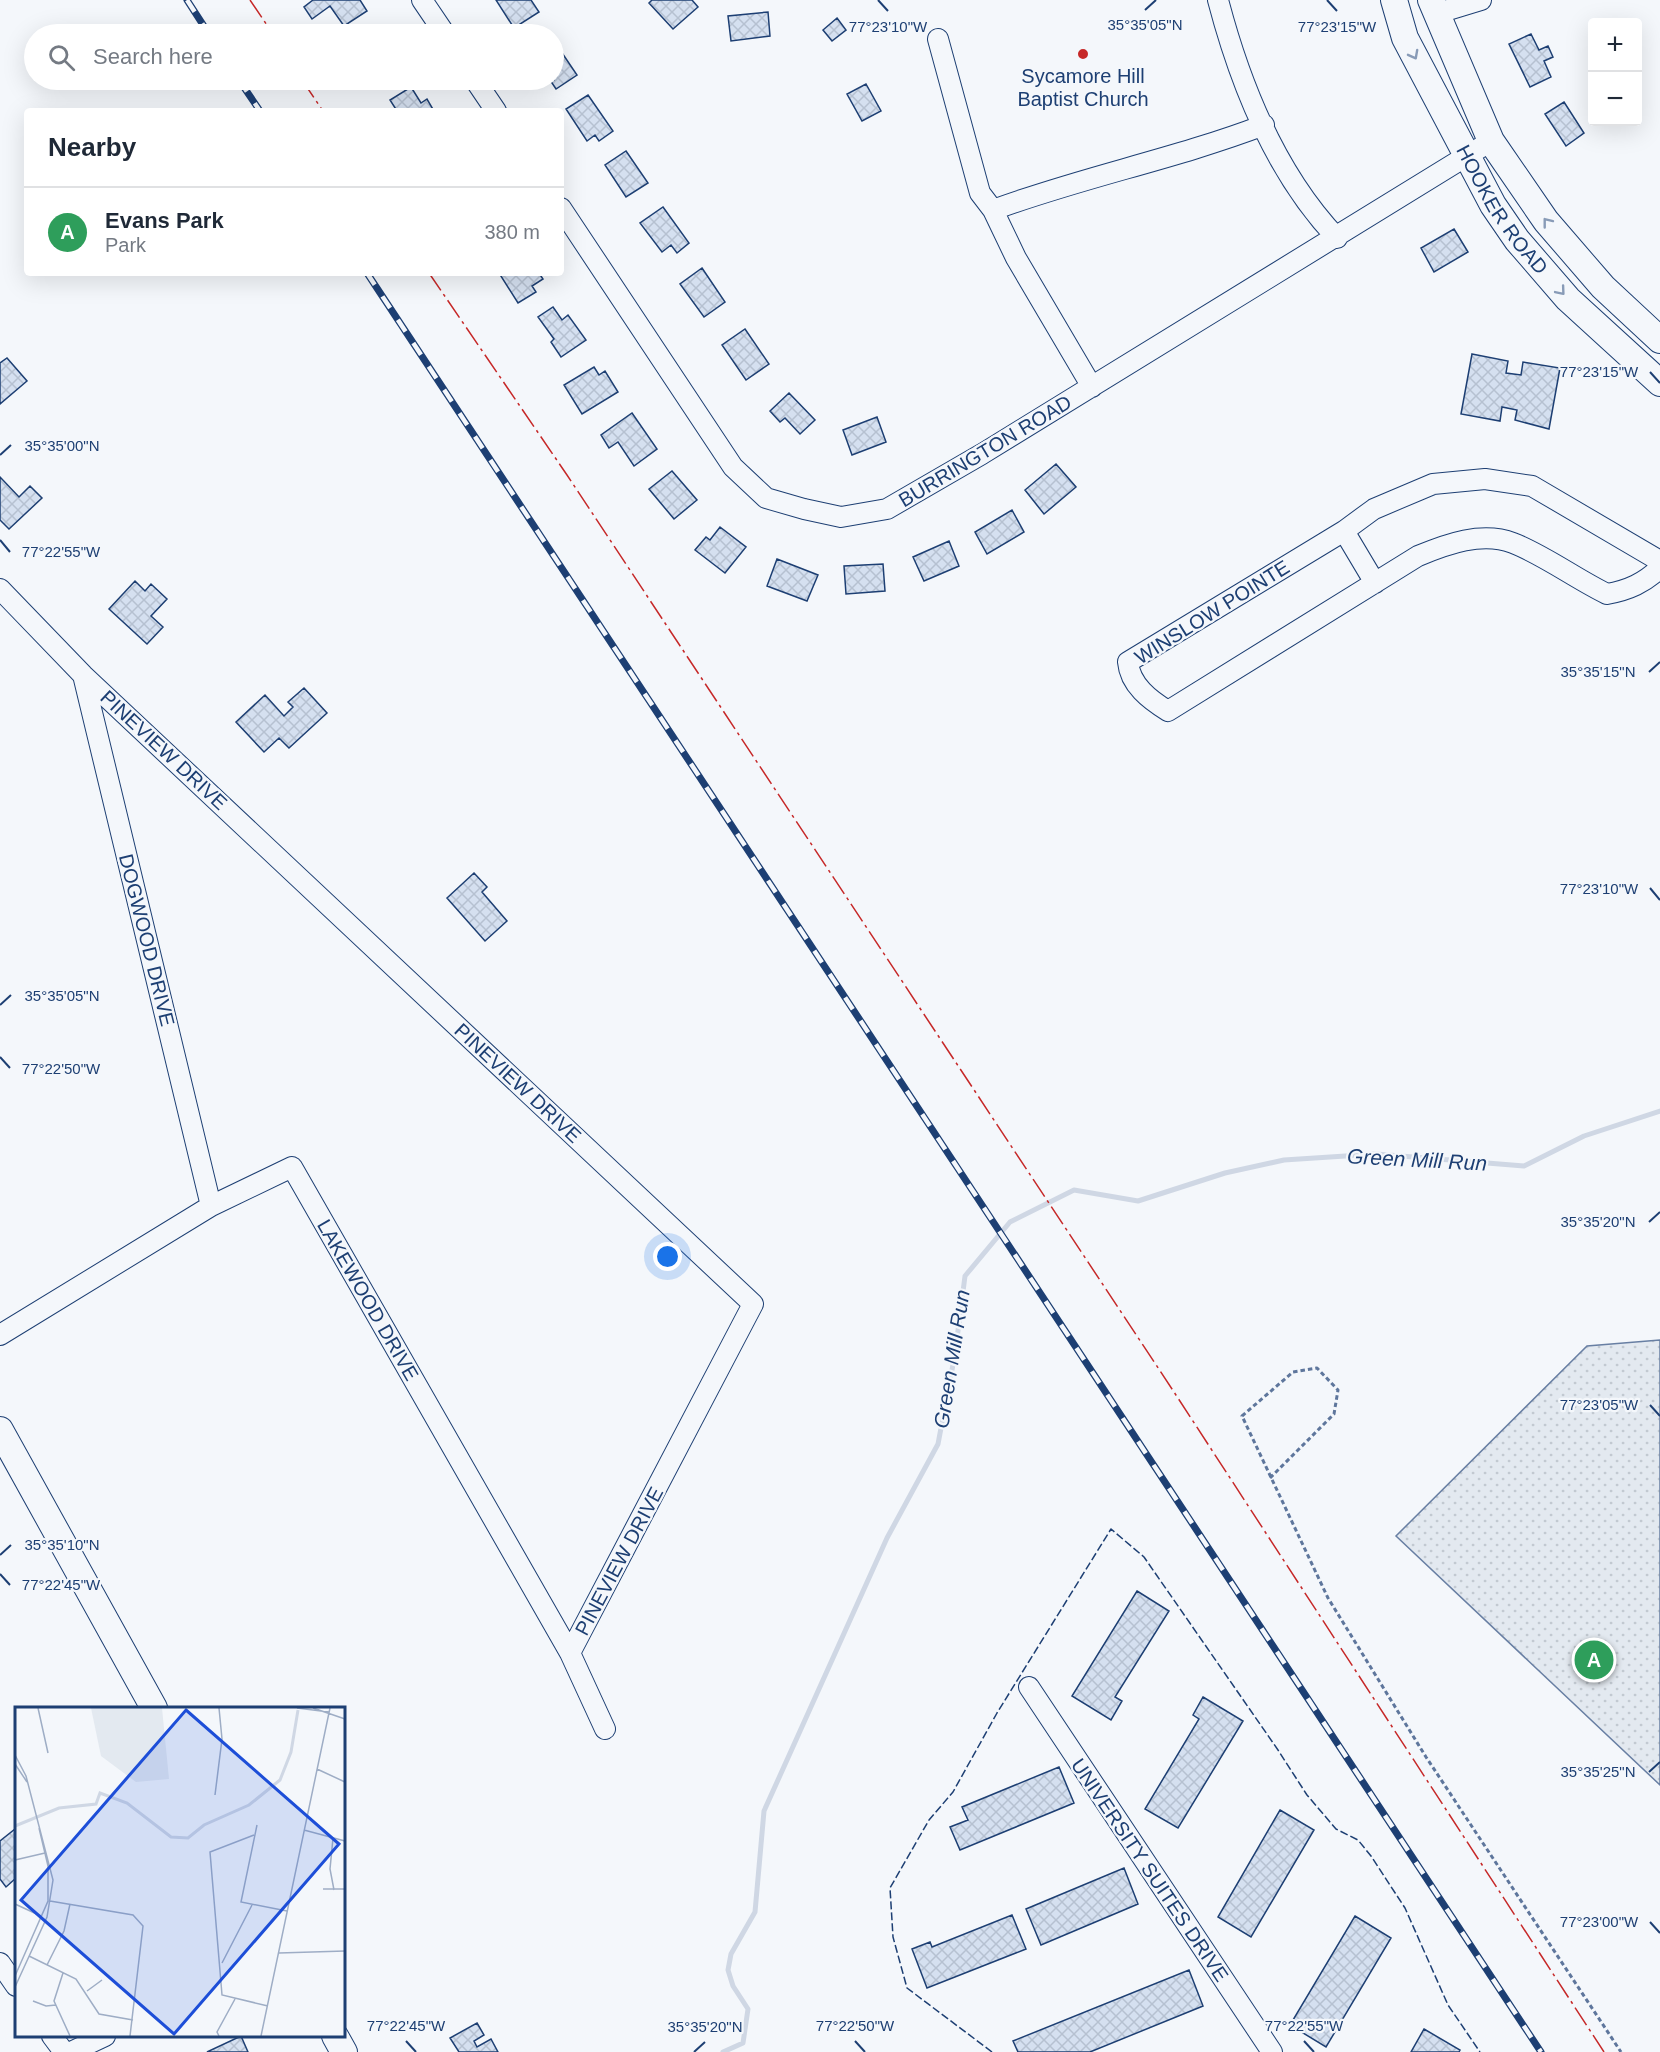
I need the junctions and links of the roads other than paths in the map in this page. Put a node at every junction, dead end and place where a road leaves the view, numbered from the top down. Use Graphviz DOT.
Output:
graph roads {
  1 [pos="422,0"];
  2 [pos="1218,0"];
  3 [pos="1394,0"];
  4 [pos="1481,0"];
  5 [pos="1433,7"];
  6 [pos="438,24"];
  7 [pos="938,39"];
  8 [pos="482,90"];
  9 [pos="494,108"];
  10 [pos="1264,125"];
  11 [pos="1491,141"];
  12 [pos="1466,154"];
  13 [pos="993,210"];
  14 [pos="564,213"];
  15 [pos="1337,238"];
  16 [pos="1660,340"];
  17 [pos="1660,383"];
  18 [pos="1092,387"];
  19 [pos="1344,531"];
  20 [pos="1660,561"];
  21 [pos="1660,568"];
  22 [pos="1375,583"];
  23 [pos="0,589"];
  24 [pos="83,675"];
  25 [pos="211,1206"];
  26 [pos="0,1335"];
  27 [pos="0,1430"];
  28 [pos="570,1653"];
  29 [pos="1029,1687"];
  30 [pos="153,1707"];
  31 [pos="605,1729"];
  32 [pos="0,1963"];
  33 [pos="15,1985"];
  34 [pos="53,2037"];
  35 [pos="103,2037"];
  36 [pos="336,2037"];
  37 [pos="64,2052"];
  38 [pos="71,2052"];
  39 [pos="344,2052"];
  40 [pos="1272,2052"];
  1 -- 6 [label="street"];
  2 -- 10 [label="street"];
  3 -- 12 [label="main road, HOOKER ROAD, one-way"];
  4 -- 5 [label="street"];
  5 -- 11 [label="main road, HOOKER ROAD"];
  7 -- 13 [label="street"];
  8 -- 9 [label="street"];
  10 -- 13 [label="street"];
  10 -- 15 [label="street"];
  11 -- 12 [label="street, BURRINGTON ROAD"];
  16 -- 11 [label="main road, HOOKER ROAD, one-way"];
  12 -- 15 [label="street, BURRINGTON ROAD"];
  12 -- 17 [label="main road, HOOKER ROAD, one-way"];
  13 -- 18 [label="street"];
  14 -- 18 [label="street, BURRINGTON ROAD"];
  15 -- 18 [label="street, BURRINGTON ROAD"];
  19 -- 20 [label="street, WINSLOW POINTE"];
  19 -- 22 [label="street"];
  19 -- 22 [label="street, WINSLOW POINTE"];
  21 -- 22 [label="street, WINSLOW POINTE"];
  23 -- 24 [label="street, PINEVIEW DRIVE"];
  24 -- 25 [label="street, DOGWOOD DRIVE"];
  24 -- 28 [label="street, PINEVIEW DRIVE"];
  25 -- 26 [label="street, LAKEWOOD DRIVE"];
  25 -- 28 [label="street, LAKEWOOD DRIVE"];
  27 -- 30 [label="main road"];
  28 -- 31 [label="street, LAKEWOOD DRIVE"];
  29 -- 40 [label="street, UNIVERSITY SUITES DRIVE"];
  32 -- 33 [label="street"];
  34 -- 37 [label="street"];
  35 -- 38 [label="street"];
  36 -- 39 [label="main road"];
}
